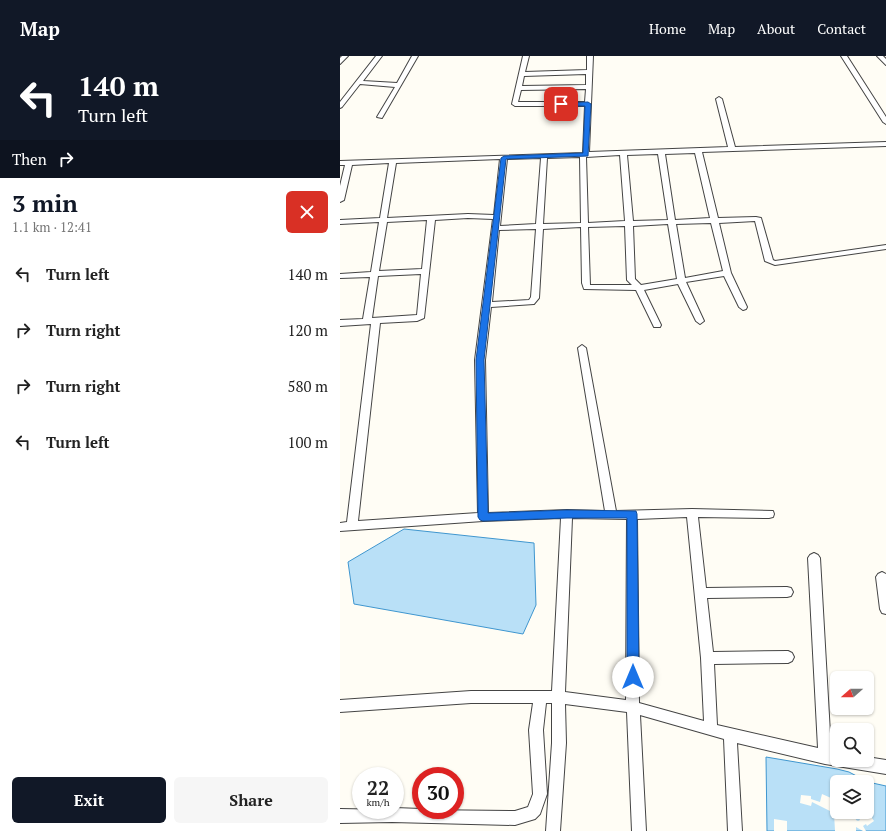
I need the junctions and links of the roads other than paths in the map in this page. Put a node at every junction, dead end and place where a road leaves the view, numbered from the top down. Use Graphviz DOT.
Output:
graph roads {
  1 [pos="345,56"];
  2 [pos="379,56"];
  3 [pos="415,56"];
  4 [pos="526,56"];
  5 [pos="590,56"];
  6 [pos="844,56"];
  7 [pos="880,56"];
  8 [pos="340,62"];
  9 [pos="886,63"];
  10 [pos="590,72"];
  11 [pos="522,74"];
  12 [pos="359,82"];
  13 [pos="398,85"];
  14 [pos="589,87"];
  15 [pos="518,88"];
  16 [pos="719,99"];
  17 [pos="588,104"];
  18 [pos="340,106"];
  19 [pos="380,117"];
  20 [pos="886,122"];
  21 [pos="886,144"];
  22 [pos="732,149"];
  23 [pos="698,151"];
  24 [pos="661,152"];
  25 [pos="623,153"];
  26 [pos="585,155"];
  27 [pos="544,156"];
  28 [pos="504,158"];
  29 [pos="393,161"];
  30 [pos="340,163"];
  31 [pos="349,163"];
  32 [pos="340,200"];
  33 [pos="497,217"];
  34 [pos="431,218"];
  35 [pos="383,220"];
  36 [pos="715,220"];
  37 [pos="340,222"];
  38 [pos="672,222"];
  39 [pos="629,223"];
  40 [pos="584,225"];
  41 [pos="541,226"];
  42 [pos="496,228"];
  43 [pos="886,247"];
  44 [pos="426,271"];
  45 [pos="727,273"];
  46 [pos="374,274"];
  47 [pos="340,276"];
  48 [pos="682,280"];
  49 [pos="639,288"];
  50 [pos="488,306"];
  51 [pos="743,307"];
  52 [pos="372,320"];
  53 [pos="700,321"];
  54 [pos="340,323"];
  55 [pos="657,325"];
  56 [pos="582,348"];
  57 [pos="692,513"];
  58 [pos="567,514"];
  59 [pos="632,514"];
  60 [pos="769,514"];
  61 [pos="610,515"];
  62 [pos="483,517"];
  63 [pos="343,529"];
  64 [pos="814,558"];
  65 [pos="882,577"];
  66 [pos="787,592"];
  67 [pos="701,593"];
  68 [pos="886,609"];
  69 [pos="788,657"];
  70 [pos="707,658"];
  71 [pos="558,696"];
  72 [pos="540,697"];
  73 [pos="340,706"];
  74 [pos="633,707"];
  75 [pos="711,730"];
  76 [pos="730,734"];
  77 [pos="830,746"];
  78 [pos="830,758"];
  79 [pos="874,765"];
  80 [pos="886,767"];
  81 [pos="340,816"];
  82 [pos="553,831"];
  83 [pos="638,831"];
  84 [pos="735,831"];
  1 -- 8 [label="street"];
  2 -- 12 [label="street"];
  3 -- 13 [label="street"];
  4 -- 11 [label="street"];
  5 -- 10 [label="street"];
  6 -- 20 [label="street"];
  7 -- 9 [label="street"];
  10 -- 11 [label="street"];
  10 -- 14 [label="street"];
  11 -- 15 [label="street"];
  12 -- 13 [label="street"];
  12 -- 18 [label="street"];
  13 -- 19 [label="street"];
  14 -- 15 [label="street"];
  14 -- 17 [label="street"];
  15 -- 17 [label="street"];
  16 -- 22 [label="street"];
  17 -- 26 [label="street"];
  21 -- 22 [label="street"];
  22 -- 23 [label="street"];
  23 -- 24 [label="street"];
  23 -- 36 [label="street"];
  24 -- 25 [label="street"];
  24 -- 38 [label="street"];
  25 -- 26 [label="street"];
  25 -- 39 [label="street"];
  26 -- 27 [label="street"];
  26 -- 40 [label="street"];
  27 -- 28 [label="street"];
  27 -- 41 [label="street"];
  28 -- 29 [label="street"];
  28 -- 33 [label="street"];
  29 -- 31 [label="street"];
  29 -- 35 [label="street"];
  30 -- 31 [label="street"];
  31 -- 32 [label="street"];
  33 -- 34 [label="street"];
  33 -- 42 [label="street"];
  34 -- 35 [label="street"];
  34 -- 44 [label="street"];
  35 -- 37 [label="street"];
  35 -- 46 [label="street"];
  36 -- 38 [label="street"];
  36 -- 43 [label="street"];
  36 -- 45 [label="street"];
  38 -- 39 [label="street"];
  38 -- 48 [label="street"];
  39 -- 40 [label="street"];
  39 -- 49 [label="street"];
  40 -- 41 [label="street"];
  40 -- 49 [label="street"];
  41 -- 42 [label="street"];
  41 -- 50 [label="street"];
  42 -- 50 [label="street"];
  44 -- 46 [label="street"];
  44 -- 52 [label="street"];
  45 -- 48 [label="street"];
  45 -- 51 [label="street"];
  46 -- 47 [label="street"];
  46 -- 52 [label="street"];
  48 -- 49 [label="street"];
  48 -- 53 [label="street"];
  49 -- 55 [label="street"];
  50 -- 62 [label="street"];
  52 -- 54 [label="street"];
  52 -- 63 [label="street"];
  56 -- 61 [label="street"];
  57 -- 59 [label="street"];
  57 -- 60 [label="street"];
  57 -- 67 [label="street"];
  58 -- 61 [label="street"];
  58 -- 62 [label="street"];
  58 -- 71 [label="street"];
  59 -- 61 [label="street"];
  59 -- 74 [label="street"];
  62 -- 63 [label="street"];
  64 -- 77 [label="street"];
  65 -- 68 [label="street"];
  66 -- 67 [label="street"];
  67 -- 70 [label="street"];
  69 -- 70 [label="street"];
  70 -- 75 [label="street"];
  71 -- 72 [label="street"];
  71 -- 74 [label="street"];
  71 -- 82 [label="street"];
  72 -- 73 [label="street"];
  72 -- 81 [label="street"];
  74 -- 75 [label="street"];
  74 -- 83 [label="street"];
  75 -- 76 [label="street"];
  76 -- 78 [label="street"];
  76 -- 84 [label="street"];
  79 -- 80 [label="street"];
}
